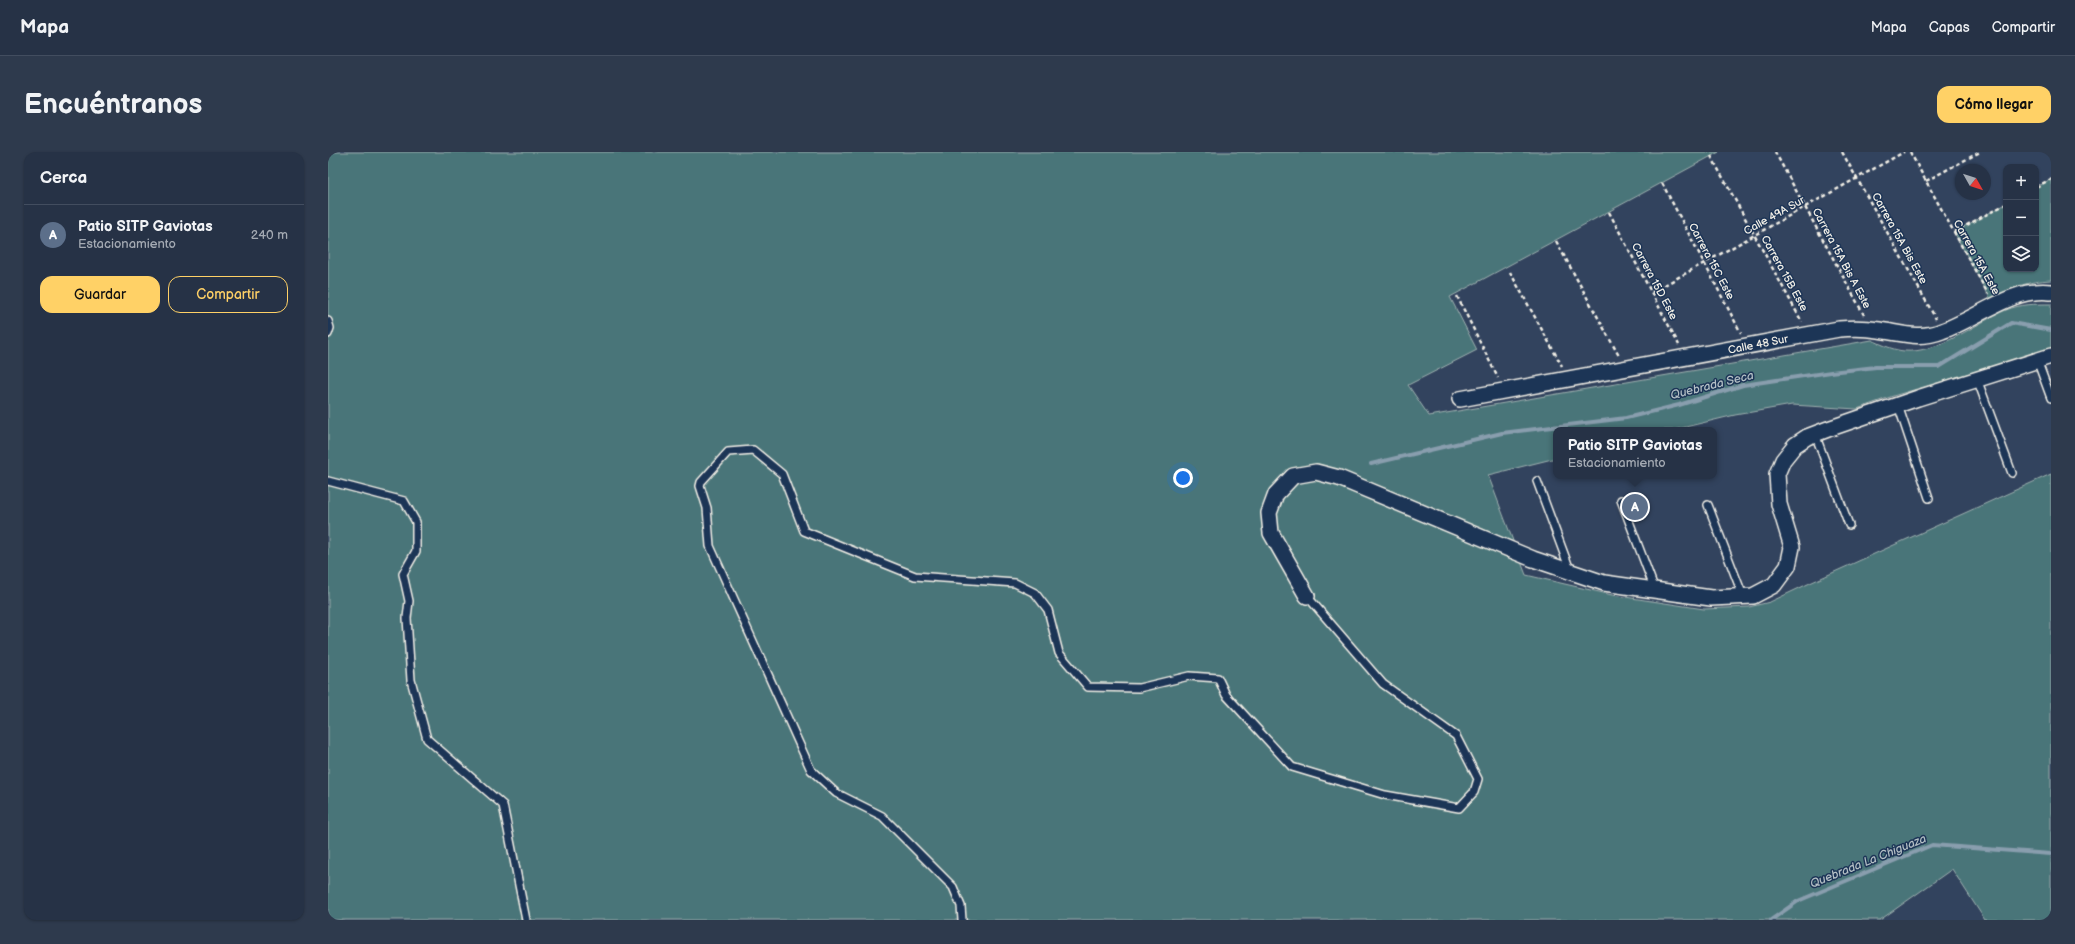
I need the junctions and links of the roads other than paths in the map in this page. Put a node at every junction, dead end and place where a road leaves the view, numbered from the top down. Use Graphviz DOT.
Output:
graph roads {
  1 [pos="2051,292"];
  2 [pos="328,321"];
  3 [pos="328,334"];
  4 [pos="2051,356"];
  5 [pos="2036,360"];
  6 [pos="1977,379"];
  7 [pos="2051,398"];
  8 [pos="1460,399"];
  9 [pos="1898,405"];
  10 [pos="1815,434"];
  11 [pos="2012,473"];
  12 [pos="328,481"];
  13 [pos="1537,481"];
  14 [pos="1929,498"];
  15 [pos="1621,500"];
  16 [pos="1708,505"];
  17 [pos="1849,525"];
  18 [pos="1571,572"];
  19 [pos="1656,591"];
  20 [pos="1307,596"];
  21 [pos="1743,597"];
  22 [pos="526,920"];
  23 [pos="962,920"];
  1 -- 8 [label="street, Calle 48 Sur"];
  2 -- 3 [label="lane"];
  4 -- 5 [label="street"];
  5 -- 6 [label="street"];
  5 -- 7 [label="lane"];
  6 -- 9 [label="street"];
  6 -- 11 [label="lane"];
  9 -- 10 [label="street"];
  9 -- 14 [label="lane"];
  10 -- 17 [label="lane"];
  10 -- 21 [label="street"];
  12 -- 22 [label="lane"];
  13 -- 18 [label="lane"];
  15 -- 19 [label="lane"];
  16 -- 21 [label="lane"];
  18 -- 19 [label="street"];
  18 -- 20 [label="street"];
  19 -- 21 [label="street"];
  20 -- 23 [label="lane"];
}
